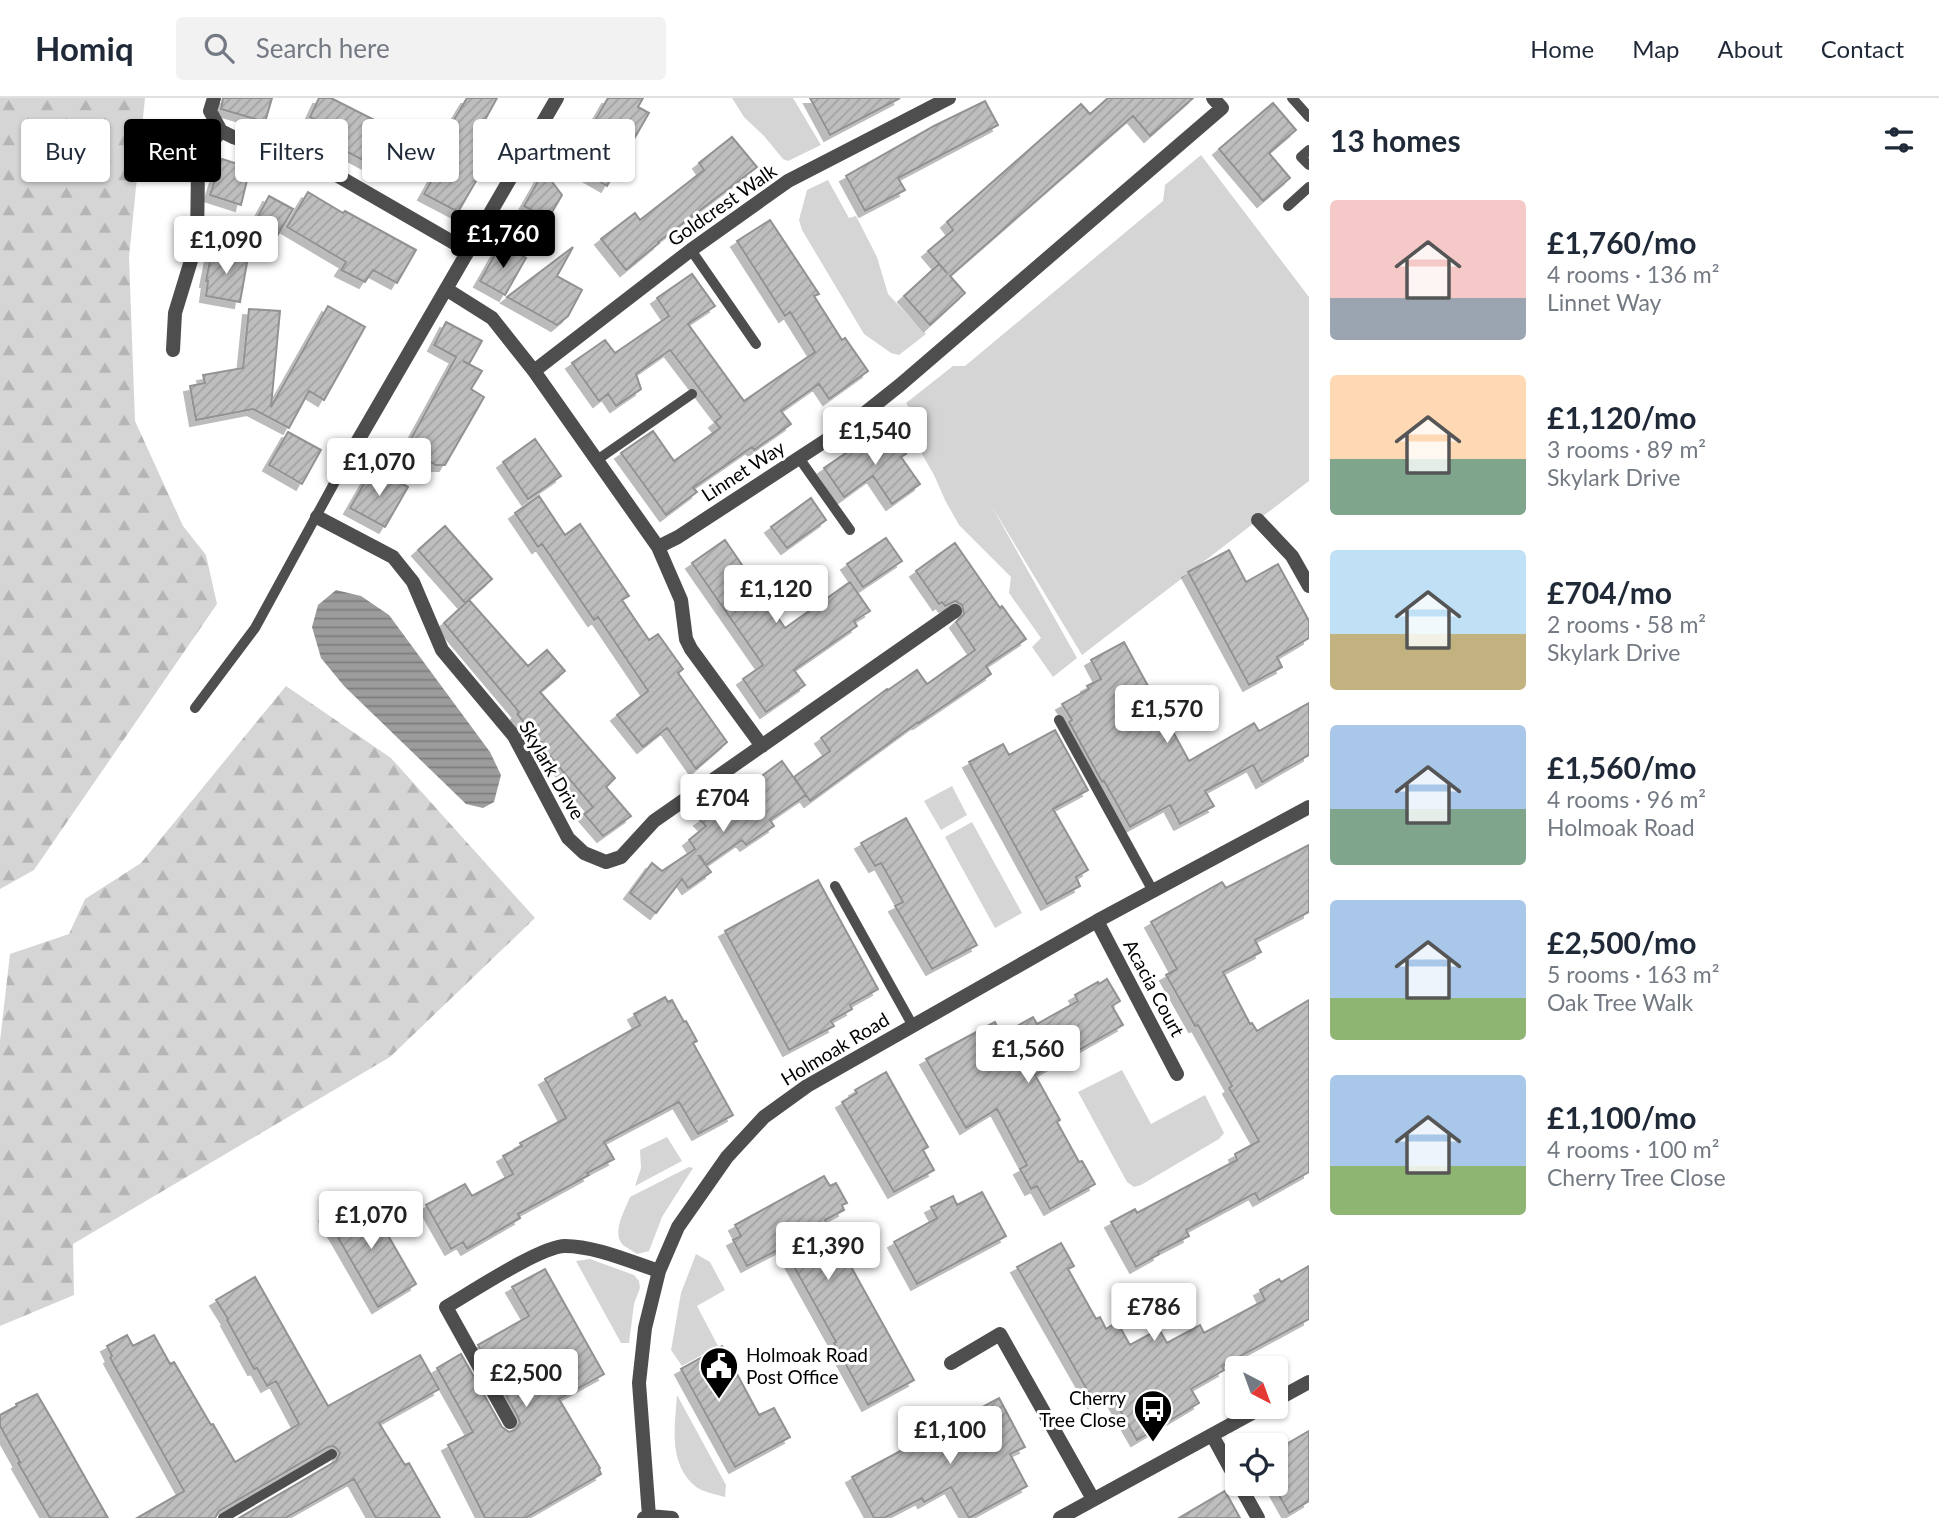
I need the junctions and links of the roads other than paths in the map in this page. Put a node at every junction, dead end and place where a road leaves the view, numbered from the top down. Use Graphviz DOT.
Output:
graph roads {
  1 [pos="214,98"];
  2 [pos="556,98"];
  3 [pos="949,98"];
  4 [pos="1235,98"];
  5 [pos="1292,98"];
  6 [pos="1218,103"];
  7 [pos="1309,117"];
  8 [pos="214,119"];
  9 [pos="221,131"];
  10 [pos="1309,150"];
  11 [pos="1309,165"];
  12 [pos="198,182"];
  13 [pos="1309,187"];
  14 [pos="1288,206"];
  15 [pos="691,250"];
  16 [pos="468,251"];
  17 [pos="446,289"];
  18 [pos="756,344"];
  19 [pos="173,349"];
  20 [pos="534,371"];
  21 [pos="692,394"];
  22 [pos="349,456"];
  23 [pos="799,458"];
  24 [pos="597,460"];
  25 [pos="317,517"];
  26 [pos="1258,520"];
  27 [pos="850,530"];
  28 [pos="658,547"];
  29 [pos="1309,586"];
  30 [pos="955,611"];
  31 [pos="195,708"];
  32 [pos="1059,720"];
  33 [pos="762,746"];
  34 [pos="1309,807"];
  35 [pos="835,886"];
  36 [pos="1153,891"];
  37 [pos="1097,921"];
  38 [pos="913,1026"];
  39 [pos="1177,1074"];
  40 [pos="659,1271"];
  41 [pos="951,1363"];
  42 [pos="1309,1382"];
  43 [pos="1288,1393"];
  44 [pos="1241,1419"];
  45 [pos="510,1422"];
  46 [pos="1212,1435"];
  47 [pos="332,1454"];
  48 [pos="1225,1459"];
  49 [pos="1245,1496"];
  50 [pos="1093,1499"];
  51 [pos="646,1517"];
  52 [pos="223,1518"];
  53 [pos="672,1518"];
  54 [pos="1060,1518"];
  55 [pos="1258,1518"];
  1 -- 8 [label="street"];
  2 -- 16 [label="street"];
  3 -- 15 [label="street, Goldcrest Walk"];
  4 -- 6 [label="street, Linnet Way"];
  5 -- 7 [label="lane"];
  6 -- 23 [label="street, Linnet Way"];
  9 -- 16 [label="street"];
  10 -- 11 [label="lane"];
  12 -- 19 [label="street"];
  13 -- 14 [label="lane"];
  15 -- 18 [label="lane"];
  15 -- 20 [label="street, Goldcrest Walk"];
  16 -- 17 [label="street"];
  17 -- 20 [label="street"];
  17 -- 22 [label="street"];
  20 -- 24 [label="street"];
  21 -- 24 [label="lane"];
  22 -- 25 [label="lane"];
  23 -- 27 [label="lane"];
  23 -- 28 [label="street, Linnet Way"];
  24 -- 28 [label="street"];
  25 -- 31 [label="lane"];
  25 -- 33 [label="street, Skylark Drive"];
  26 -- 29 [label="street"];
  28 -- 33 [label="street"];
  30 -- 33 [label="street, Skylark Drive"];
  32 -- 36 [label="lane"];
  34 -- 36 [label="street, Holmoak Road"];
  35 -- 38 [label="lane"];
  36 -- 37 [label="street, Holmoak Road"];
  37 -- 38 [label="street, Holmoak Road"];
  37 -- 39 [label="street, Acacia Court"];
  38 -- 40 [label="street, Holmoak Road"];
  40 -- 45 [label="street"];
  40 -- 51 [label="street, Holmoak Road"];
  41 -- 50 [label="street"];
  42 -- 43 [label="street"];
  44 -- 46 [label="street"];
  46 -- 48 [label="street"];
  46 -- 50 [label="street"];
  47 -- 52 [label="lane"];
  49 -- 55 [label="street"];
  50 -- 54 [label="street"];
  51 -- 53 [label="street"];
}
